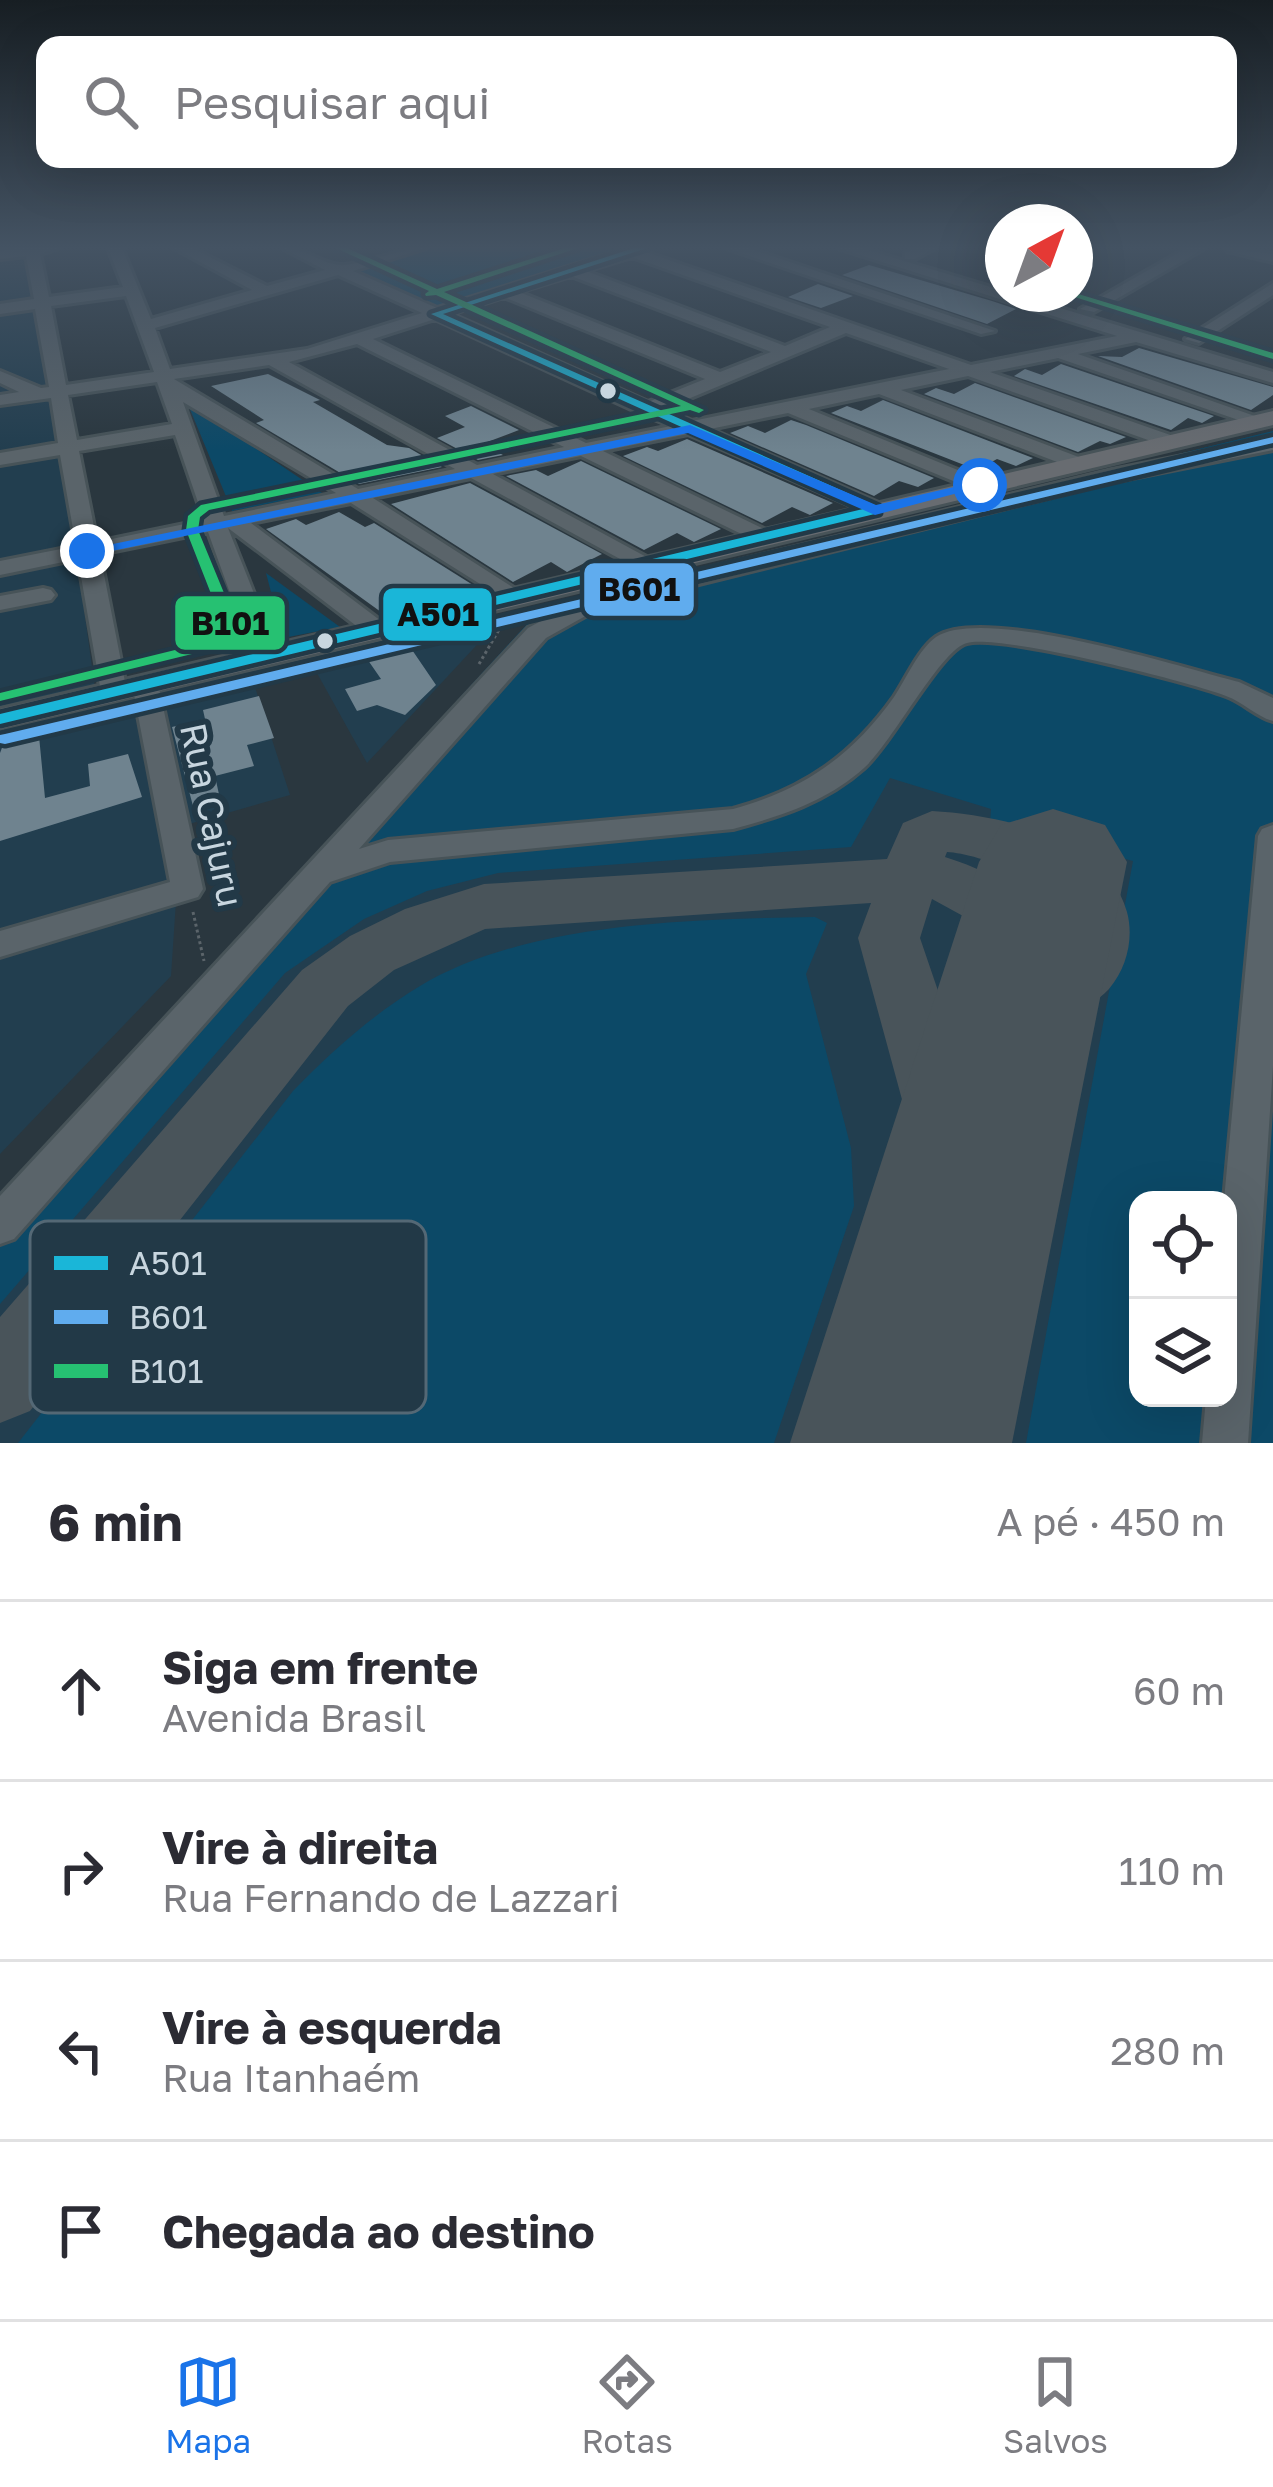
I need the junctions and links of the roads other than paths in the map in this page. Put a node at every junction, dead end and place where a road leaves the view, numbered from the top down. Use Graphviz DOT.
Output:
graph roads {
  1 [pos="46,315"];
  2 [pos="142,315"];
  3 [pos="181,315"];
  4 [pos="431,315"];
  5 [pos="438,315"];
  6 [pos="563,315"];
  7 [pos="690,315"];
  8 [pos="811,315"];
  9 [pos="939,315"];
  10 [pos="1013,315"];
  11 [pos="1079,315"];
  12 [pos="1109,315"];
  13 [pos="1231,315"];
  14 [pos="1262,315"];
  15 [pos="146,325"];
  16 [pos="845,328"];
  17 [pos="987,331"];
  18 [pos="1136,337"];
  19 [pos="359,339"];
  20 [pos="969,340"];
  21 [pos="1193,340"];
  22 [pos="1216,346"];
  23 [pos="950,349"];
  24 [pos="787,352"];
  25 [pos="1060,354"];
  26 [pos="932,358"];
  27 [pos="272,360"];
  28 [pos="1273,363"];
  29 [pos="973,372"];
  30 [pos="0,376"];
  31 [pos="1273,378"];
  32 [pos="721,379"];
  33 [pos="167,381"];
  34 [pos="884,389"];
  35 [pos="50,393"];
  36 [pos="0,400"];
  37 [pos="791,408"];
  38 [pos="647,409"];
  39 [pos="1268,427"];
  40 [pos="180,428"];
  41 [pos="690,429"];
  42 [pos="1169,441"];
  43 [pos="71,446"];
  44 [pos="583,449"];
  45 [pos="0,459"];
  46 [pos="1077,463"];
  47 [pos="474,472"];
  48 [pos="980,485"];
  49 [pos="355,496"];
  50 [pos="875,510"];
  51 [pos="224,524"];
  52 [pos="762,537"];
  53 [pos="87,551"];
  54 [pos="286,561"];
  55 [pos="644,565"];
  56 [pos="0,568"];
  57 [pos="234,578"];
  58 [pos="43,595"];
  59 [pos="512,597"];
  60 [pos="0,603"];
  61 [pos="376,629"];
  62 [pos="265,654"];
  63 [pos="129,688"];
  64 [pos="1273,713"];
  65 [pos="0,719"];
  66 [pos="1273,836"];
  67 [pos="314,876"];
  68 [pos="0,944"];
  69 [pos="0,1225"];
  70 [pos="1225,1443"];
  1 -- 35 [label="street, Rua Cajuru"];
  2 -- 15 [label="street"];
  3 -- 15 [label="street"];
  4 -- 19 [label="street"];
  5 -- 38 [label="street"];
  6 -- 32 [label="street"];
  7 -- 24 [label="street"];
  8 -- 16 [label="street"];
  9 -- 17 [label="street"];
  10 -- 17 [label="street"];
  11 -- 18 [label="street"];
  12 -- 21 [label="street"];
  13 -- 21 [label="street"];
  14 -- 22 [label="street"];
  15 -- 33 [label="street"];
  16 -- 24 [label="street"];
  16 -- 26 [label="street"];
  17 -- 20 [label="street"];
  18 -- 25 [label="street"];
  18 -- 31 [label="street"];
  19 -- 27 [label="street"];
  19 -- 44 [label="street"];
  21 -- 22 [label="street"];
  22 -- 28 [label="street"];
  23 -- 26 [label="street"];
  24 -- 32 [label="street"];
  25 -- 29 [label="street"];
  25 -- 39 [label="street"];
  26 -- 29 [label="street"];
  27 -- 33 [label="street"];
  27 -- 47 [label="street"];
  29 -- 34 [label="street"];
  29 -- 42 [label="street"];
  30 -- 35 [label="street"];
  32 -- 38 [label="street"];
  33 -- 35 [label="street"];
  33 -- 40 [label="street"];
  33 -- 49 [label="street"];
  34 -- 37 [label="street"];
  34 -- 46 [label="street"];
  35 -- 36 [label="street"];
  35 -- 43 [label="street, Rua Cajuru"];
  37 -- 41 [label="street"];
  37 -- 48 [label="street"];
  38 -- 41 [label="street"];
  39 -- 42 [label="main road"];
  39 -- 67 [label="street"];
  40 -- 43 [label="street"];
  40 -- 51 [label="street"];
  41 -- 44 [label="street"];
  41 -- 50 [label="street"];
  42 -- 46 [label="main road"];
  43 -- 45 [label="street"];
  43 -- 53 [label="street, Rua Cajuru"];
  44 -- 47 [label="street"];
  44 -- 52 [label="street"];
  46 -- 48 [label="main road"];
  47 -- 49 [label="street"];
  47 -- 55 [label="street"];
  48 -- 50 [label="main road"];
  49 -- 51 [label="street"];
  49 -- 59 [label="street"];
  50 -- 52 [label="main road"];
  51 -- 53 [label="street"];
  51 -- 54 [label="street"];
  51 -- 57 [label="street"];
  52 -- 55 [label="main road"];
  53 -- 56 [label="street"];
  53 -- 63 [label="street, Rua Cajuru"];
  54 -- 57 [label="street"];
  54 -- 61 [label="street"];
  55 -- 59 [label="main road"];
  57 -- 62 [label="street"];
  58 -- 60 [label="street"];
  59 -- 61 [label="main road"];
  61 -- 62 [label="main road"];
  62 -- 63 [label="main road"];
  63 -- 65 [label="main road"];
  63 -- 68 [label="street, Rua Cajuru"];
  64 -- 67 [label="street"];
  66 -- 70 [label="street"];
  67 -- 69 [label="street"];
}
